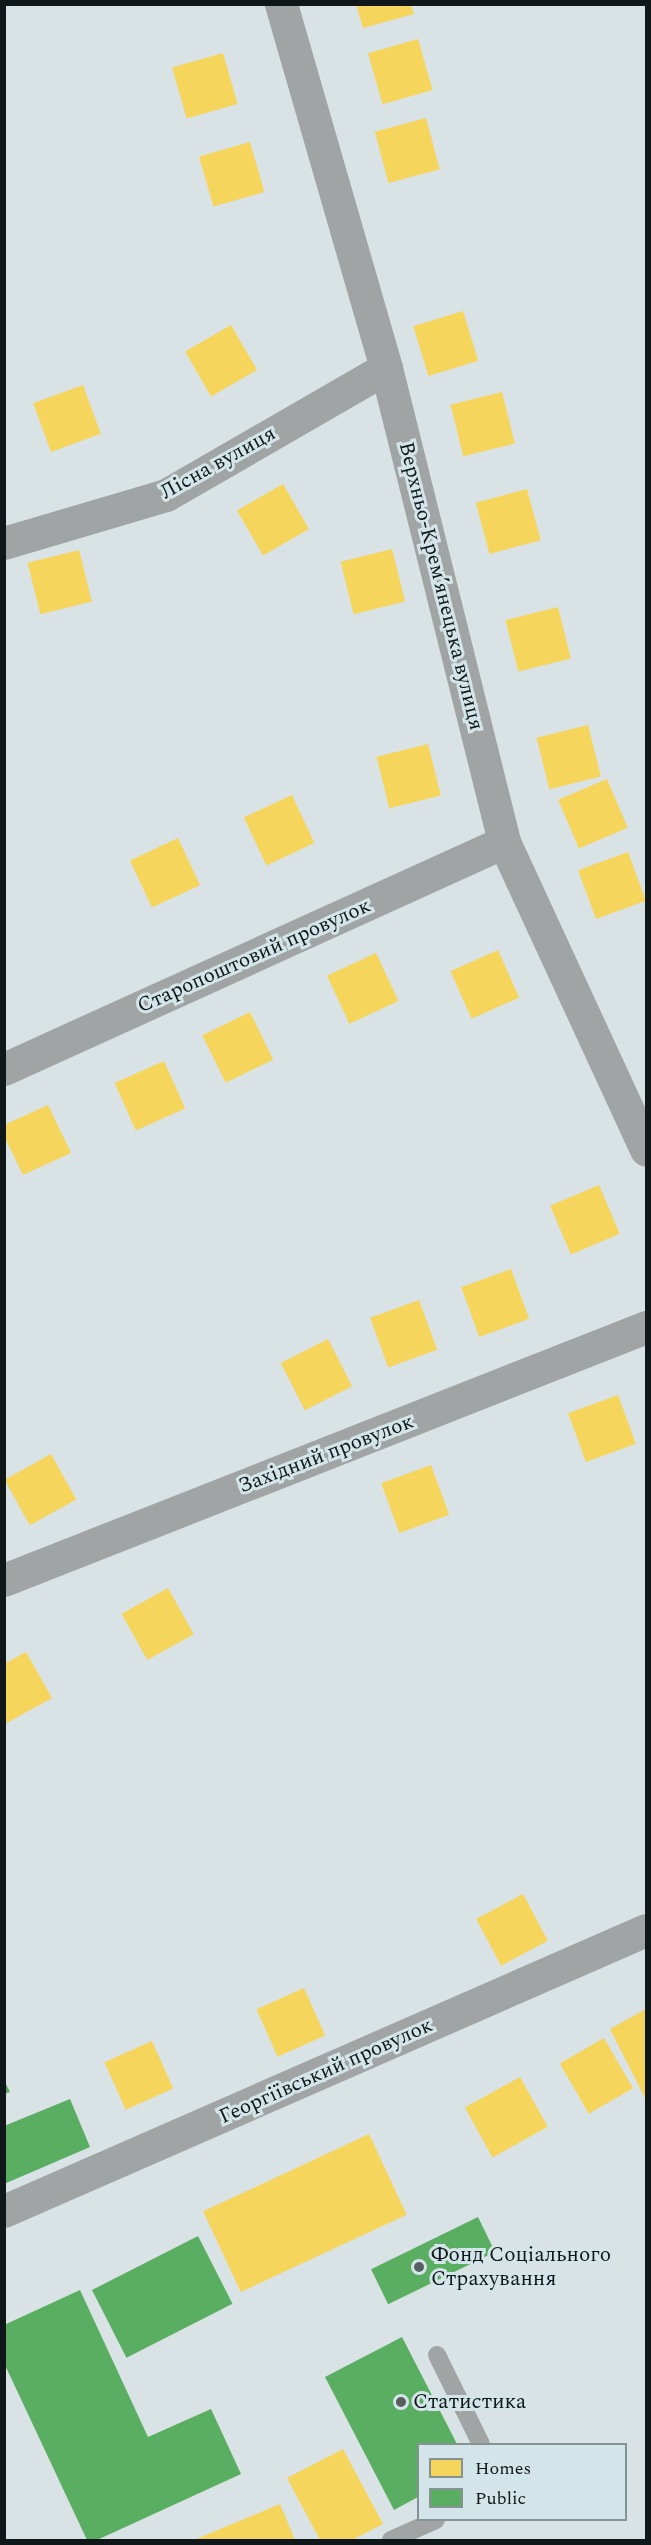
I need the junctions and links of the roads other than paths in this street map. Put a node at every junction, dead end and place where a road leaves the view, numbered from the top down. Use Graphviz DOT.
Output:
graph roads {
  1 [pos="281,4"];
  2 [pos="386,368"];
  3 [pos="4,543"];
  4 [pos="504,842"];
  5 [pos="4,1069"];
  6 [pos="646,1150"];
  7 [pos="646,1327"];
  8 [pos="4,1580"];
  9 [pos="646,1930"];
  10 [pos="4,2211"];
  11 [pos="437,2355"];
  12 [pos="480,2443"];
  13 [pos="434,2521"];
  14 [pos="391,2541"];
  1 -- 2 [label="street, Верхньо-Крем’янецька вулиця"];
  2 -- 3 [label="street, Лісна вулиця"];
  2 -- 4 [label="street, Верхньо-Крем’янецька вулиця"];
  4 -- 5 [label="street, Старопоштовий провулок"];
  4 -- 6 [label="street, Верхньо-Крем’янецька вулиця"];
  7 -- 8 [label="street, Західний провулок"];
  9 -- 10 [label="street, Георгіївський провулок"];
  11 -- 12 [label="lane"];
  13 -- 14 [label="lane"];
}
